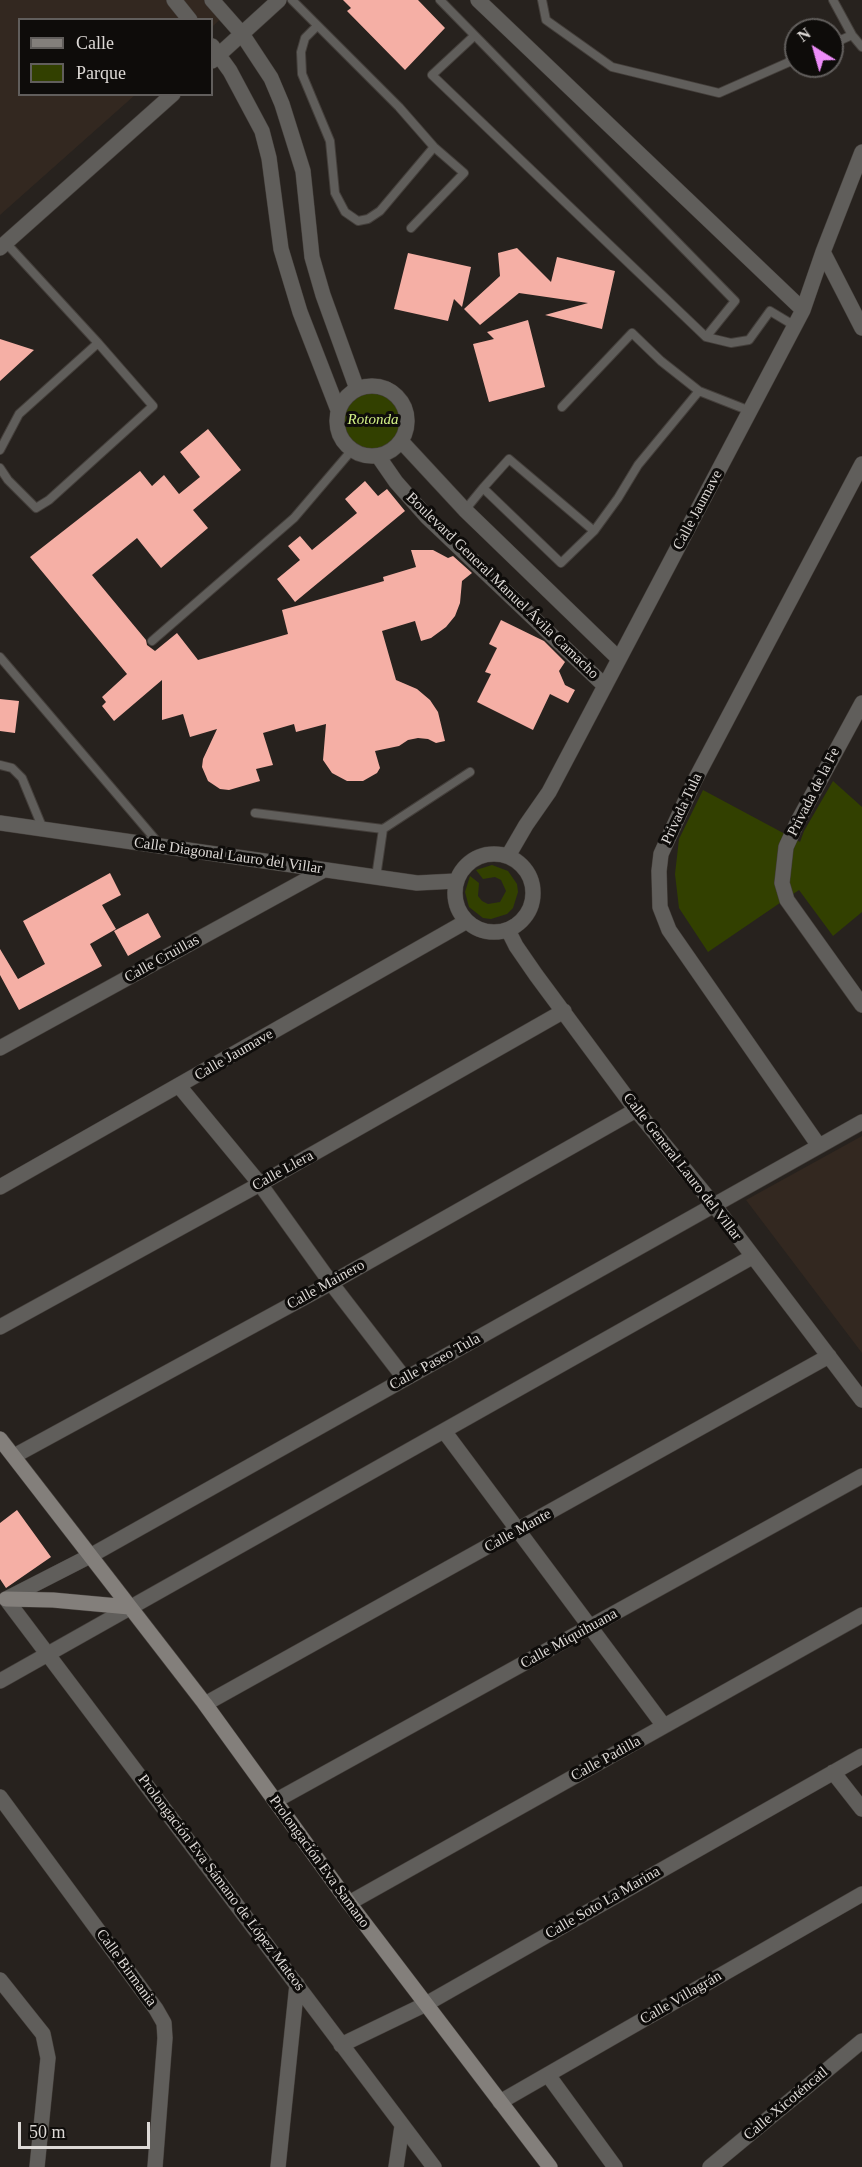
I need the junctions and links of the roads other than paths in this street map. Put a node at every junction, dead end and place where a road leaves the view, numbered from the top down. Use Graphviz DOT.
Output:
graph roads {
  1 [pos="174,0"];
  2 [pos="212,0"];
  3 [pos="279,0"];
  4 [pos="292,0"];
  5 [pos="440,0"];
  6 [pos="478,0"];
  7 [pos="542,0"];
  8 [pos="833,0"];
  9 [pos="188,18"];
  10 [pos="317,26"];
  11 [pos="242,34"];
  12 [pos="852,35"];
  13 [pos="474,36"];
  14 [pos="844,39"];
  15 [pos="862,47"];
  16 [pos="214,54"];
  17 [pos="784,64"];
  18 [pos="171,96"];
  19 [pos="434,147"];
  20 [pos="862,152"];
  21 [pos="411,228"];
  22 [pos="3,245"];
  23 [pos="823,252"];
  24 [pos="803,310"];
  25 [pos="795,326"];
  26 [pos="862,328"];
  27 [pos="706,337"];
  28 [pos="98,343"];
  29 [pos="357,390"];
  30 [pos="699,390"];
  31 [pos="562,407"];
  32 [pos="338,410"];
  33 [pos="750,411"];
  34 [pos="401,441"];
  35 [pos="0,450"];
  36 [pos="352,450"];
  37 [pos="378,456"];
  38 [pos="862,464"];
  39 [pos="0,468"];
  40 [pos="483,488"];
  41 [pos="465,510"];
  42 [pos="594,531"];
  43 [pos="152,641"];
  44 [pos="0,657"];
  45 [pos="620,659"];
  46 [pos="605,686"];
  47 [pos="862,703"];
  48 [pos="0,765"];
  49 [pos="470,772"];
  50 [pos="255,813"];
  51 [pos="0,823"];
  52 [pos="43,829"];
  53 [pos="383,829"];
  54 [pos="161,846"];
  55 [pos="508,856"];
  56 [pos="324,870"];
  57 [pos="376,877"];
  58 [pos="456,881"];
  59 [pos="467,921"];
  60 [pos="508,930"];
  61 [pos="862,1005"];
  62 [pos="564,1011"];
  63 [pos="0,1048"];
  64 [pos="179,1086"];
  65 [pos="636,1110"];
  66 [pos="862,1122"];
  67 [pos="819,1146"];
  68 [pos="260,1184"];
  69 [pos="0,1186"];
  70 [pos="714,1205"];
  71 [pos="752,1257"];
  72 [pos="331,1282"];
  73 [pos="0,1327"];
  74 [pos="829,1356"];
  75 [pos="405,1379"];
  76 [pos="862,1400"];
  77 [pos="444,1431"];
  78 [pos="0,1439"];
  79 [pos="14,1456"];
  80 [pos="862,1476"];
  81 [pos="519,1530"];
  82 [pos="90,1556"];
  83 [pos="2,1597"];
  84 [pos="129,1607"];
  85 [pos="862,1615"];
  86 [pos="591,1627"];
  87 [pos="48,1654"];
  88 [pos="0,1681"];
  89 [pos="205,1704"];
  90 [pos="664,1726"];
  91 [pos="862,1756"];
  92 [pos="833,1773"];
  93 [pos="0,1797"];
  94 [pos="275,1802"];
  95 [pos="862,1809"];
  96 [pos="862,1894"];
  97 [pos="349,1903"];
  98 [pos="0,1980"];
  99 [pos="297,1984"];
  100 [pos="426,2004"];
  101 [pos="862,2041"];
  102 [pos="341,2045"];
  103 [pos="548,2075"];
  104 [pos="500,2102"];
  105 [pos="402,2126"];
  106 [pos="37,2167"];
  107 [pos="155,2167"];
  108 [pos="278,2167"];
  109 [pos="396,2167"];
  110 [pos="434,2167"];
  111 [pos="550,2167"];
  112 [pos="615,2167"];
  113 [pos="710,2167"];
  1 -- 9 [label="street"];
  2 -- 11 [label="street"];
  3 -- 11 [label="street"];
  4 -- 10 [label="lane"];
  5 -- 13 [label="lane"];
  6 -- 24 [label="street"];
  7 -- 17 [label="lane"];
  8 -- 12 [label="lane"];
  10 -- 19 [label="lane"];
  10 -- 19 [label="lane"];
  11 -- 16 [label="street"];
  11 -- 29 [label="street"];
  12 -- 14 [label="lane"];
  12 -- 15 [label="lane"];
  13 -- 27 [label="lane"];
  13 -- 27 [label="lane"];
  16 -- 32 [label="street"];
  18 -- 22 [label="street"];
  19 -- 21 [label="lane"];
  20 -- 23 [label="street, Calle Jaumave"];
  22 -- 28 [label="lane"];
  23 -- 24 [label="street, Calle Jaumave"];
  23 -- 26 [label="street"];
  24 -- 25 [label="street, Calle Jaumave"];
  25 -- 27 [label="lane"];
  25 -- 33 [label="street, Calle Jaumave"];
  28 -- 35 [label="lane"];
  28 -- 39 [label="lane"];
  29 -- 32 [label="street"];
  29 -- 34 [label="street"];
  30 -- 31 [label="lane"];
  30 -- 33 [label="lane"];
  30 -- 42 [label="lane"];
  32 -- 36 [label="street"];
  33 -- 45 [label="street, Calle Jaumave"];
  34 -- 37 [label="street"];
  34 -- 41 [label="street, Boulevard General Manuel Ávila Camacho"];
  36 -- 37 [label="street"];
  36 -- 43 [label="lane"];
  37 -- 46 [label="street, Boulevard General Manuel Ávila Camacho"];
  38 -- 67 [label="street, Privada Tula"];
  40 -- 41 [label="lane"];
  40 -- 42 [label="lane"];
  40 -- 42 [label="lane"];
  41 -- 45 [label="street, Boulevard General Manuel Ávila Camacho"];
  44 -- 54 [label="lane"];
  45 -- 46 [label="street, Calle Jaumave"];
  46 -- 55 [label="street, Calle Jaumave"];
  47 -- 61 [label="street, Privada de la Fe"];
  48 -- 52 [label="lane"];
  49 -- 53 [label="lane"];
  50 -- 53 [label="lane"];
  51 -- 52 [label="street, Calle Diagonal Lauro del Villar"];
  52 -- 54 [label="street, Calle Diagonal Lauro del Villar"];
  53 -- 57 [label="lane"];
  54 -- 56 [label="street, Calle Diagonal Lauro del Villar"];
  55 -- 58 [label="street"];
  55 -- 60 [label="street"];
  56 -- 57 [label="street, Calle Diagonal Lauro del Villar"];
  56 -- 63 [label="street, Calle Cruillas"];
  57 -- 58 [label="street, Calle Diagonal Lauro del Villar"];
  58 -- 59 [label="street"];
  59 -- 60 [label="street"];
  59 -- 64 [label="street, Calle Jaumave"];
  60 -- 62 [label="street, Calle General Lauro del Villar"];
  62 -- 65 [label="street, Calle General Lauro del Villar"];
  62 -- 68 [label="street, Calle Llera"];
  64 -- 68 [label="street"];
  64 -- 69 [label="street, Calle Jaumave"];
  65 -- 70 [label="street, Calle General Lauro del Villar"];
  65 -- 72 [label="street, Calle Mainero"];
  66 -- 67 [label="street, Calle Paseo Tula"];
  67 -- 70 [label="street, Calle Paseo Tula"];
  68 -- 72 [label="street"];
  68 -- 73 [label="street, Calle Llera"];
  70 -- 71 [label="street, Calle General Lauro del Villar"];
  70 -- 75 [label="street, Calle Paseo Tula"];
  71 -- 74 [label="street, Calle General Lauro del Villar"];
  71 -- 77 [label="street"];
  72 -- 75 [label="street"];
  72 -- 79 [label="street, Calle Mainero"];
  74 -- 76 [label="street, Calle General Lauro del Villar"];
  74 -- 81 [label="street, Calle Mante"];
  75 -- 82 [label="street, Calle Paseo Tula"];
  77 -- 81 [label="street"];
  77 -- 84 [label="street"];
  78 -- 79 [label="main road, Prolongación Eva Samano"];
  79 -- 82 [label="main road, Prolongación Eva Samano"];
  80 -- 86 [label="street, Calle Miquihuana"];
  81 -- 86 [label="street"];
  81 -- 89 [label="street, Calle Mante"];
  82 -- 83 [label="street, Calle Paseo Tula"];
  82 -- 84 [label="main road, Prolongación Eva Samano"];
  83 -- 84 [label="main road"];
  83 -- 87 [label="street, Prolongación Eva Sámano de López Mateos"];
  84 -- 87 [label="street"];
  84 -- 89 [label="main road, Prolongación Eva Samano"];
  85 -- 90 [label="street, Calle Padilla"];
  86 -- 90 [label="street"];
  86 -- 94 [label="street, Calle Miquihuana"];
  87 -- 88 [label="street"];
  87 -- 99 [label="street, Prolongación Eva Sámano de López Mateos"];
  89 -- 94 [label="main road, Prolongación Eva Samano"];
  90 -- 97 [label="street, Calle Padilla"];
  91 -- 92 [label="street, Calle Soto La Marina"];
  92 -- 95 [label="street"];
  92 -- 100 [label="street, Calle Soto La Marina"];
  93 -- 107 [label="street, Calle Birmania"];
  94 -- 97 [label="main road, Prolongación Eva Samano"];
  96 -- 103 [label="street, Calle Villagrán"];
  97 -- 100 [label="main road, Prolongación Eva Samano"];
  98 -- 106 [label="street"];
  99 -- 102 [label="street, Prolongación Eva Sámano de López Mateos"];
  99 -- 108 [label="street"];
  100 -- 102 [label="street, Calle Soto La Marina"];
  100 -- 104 [label="main road, Prolongación Eva Samano"];
  101 -- 113 [label="street, Calle Xicoténcatl"];
  102 -- 105 [label="street, Prolongación Eva Sámano de López Mateos"];
  103 -- 104 [label="street, Calle Villagrán"];
  103 -- 112 [label="street"];
  104 -- 111 [label="main road, Prolongación Eva Samano"];
  105 -- 109 [label="street"];
  105 -- 110 [label="street, Prolongación Eva Sámano de López Mateos"];
}
